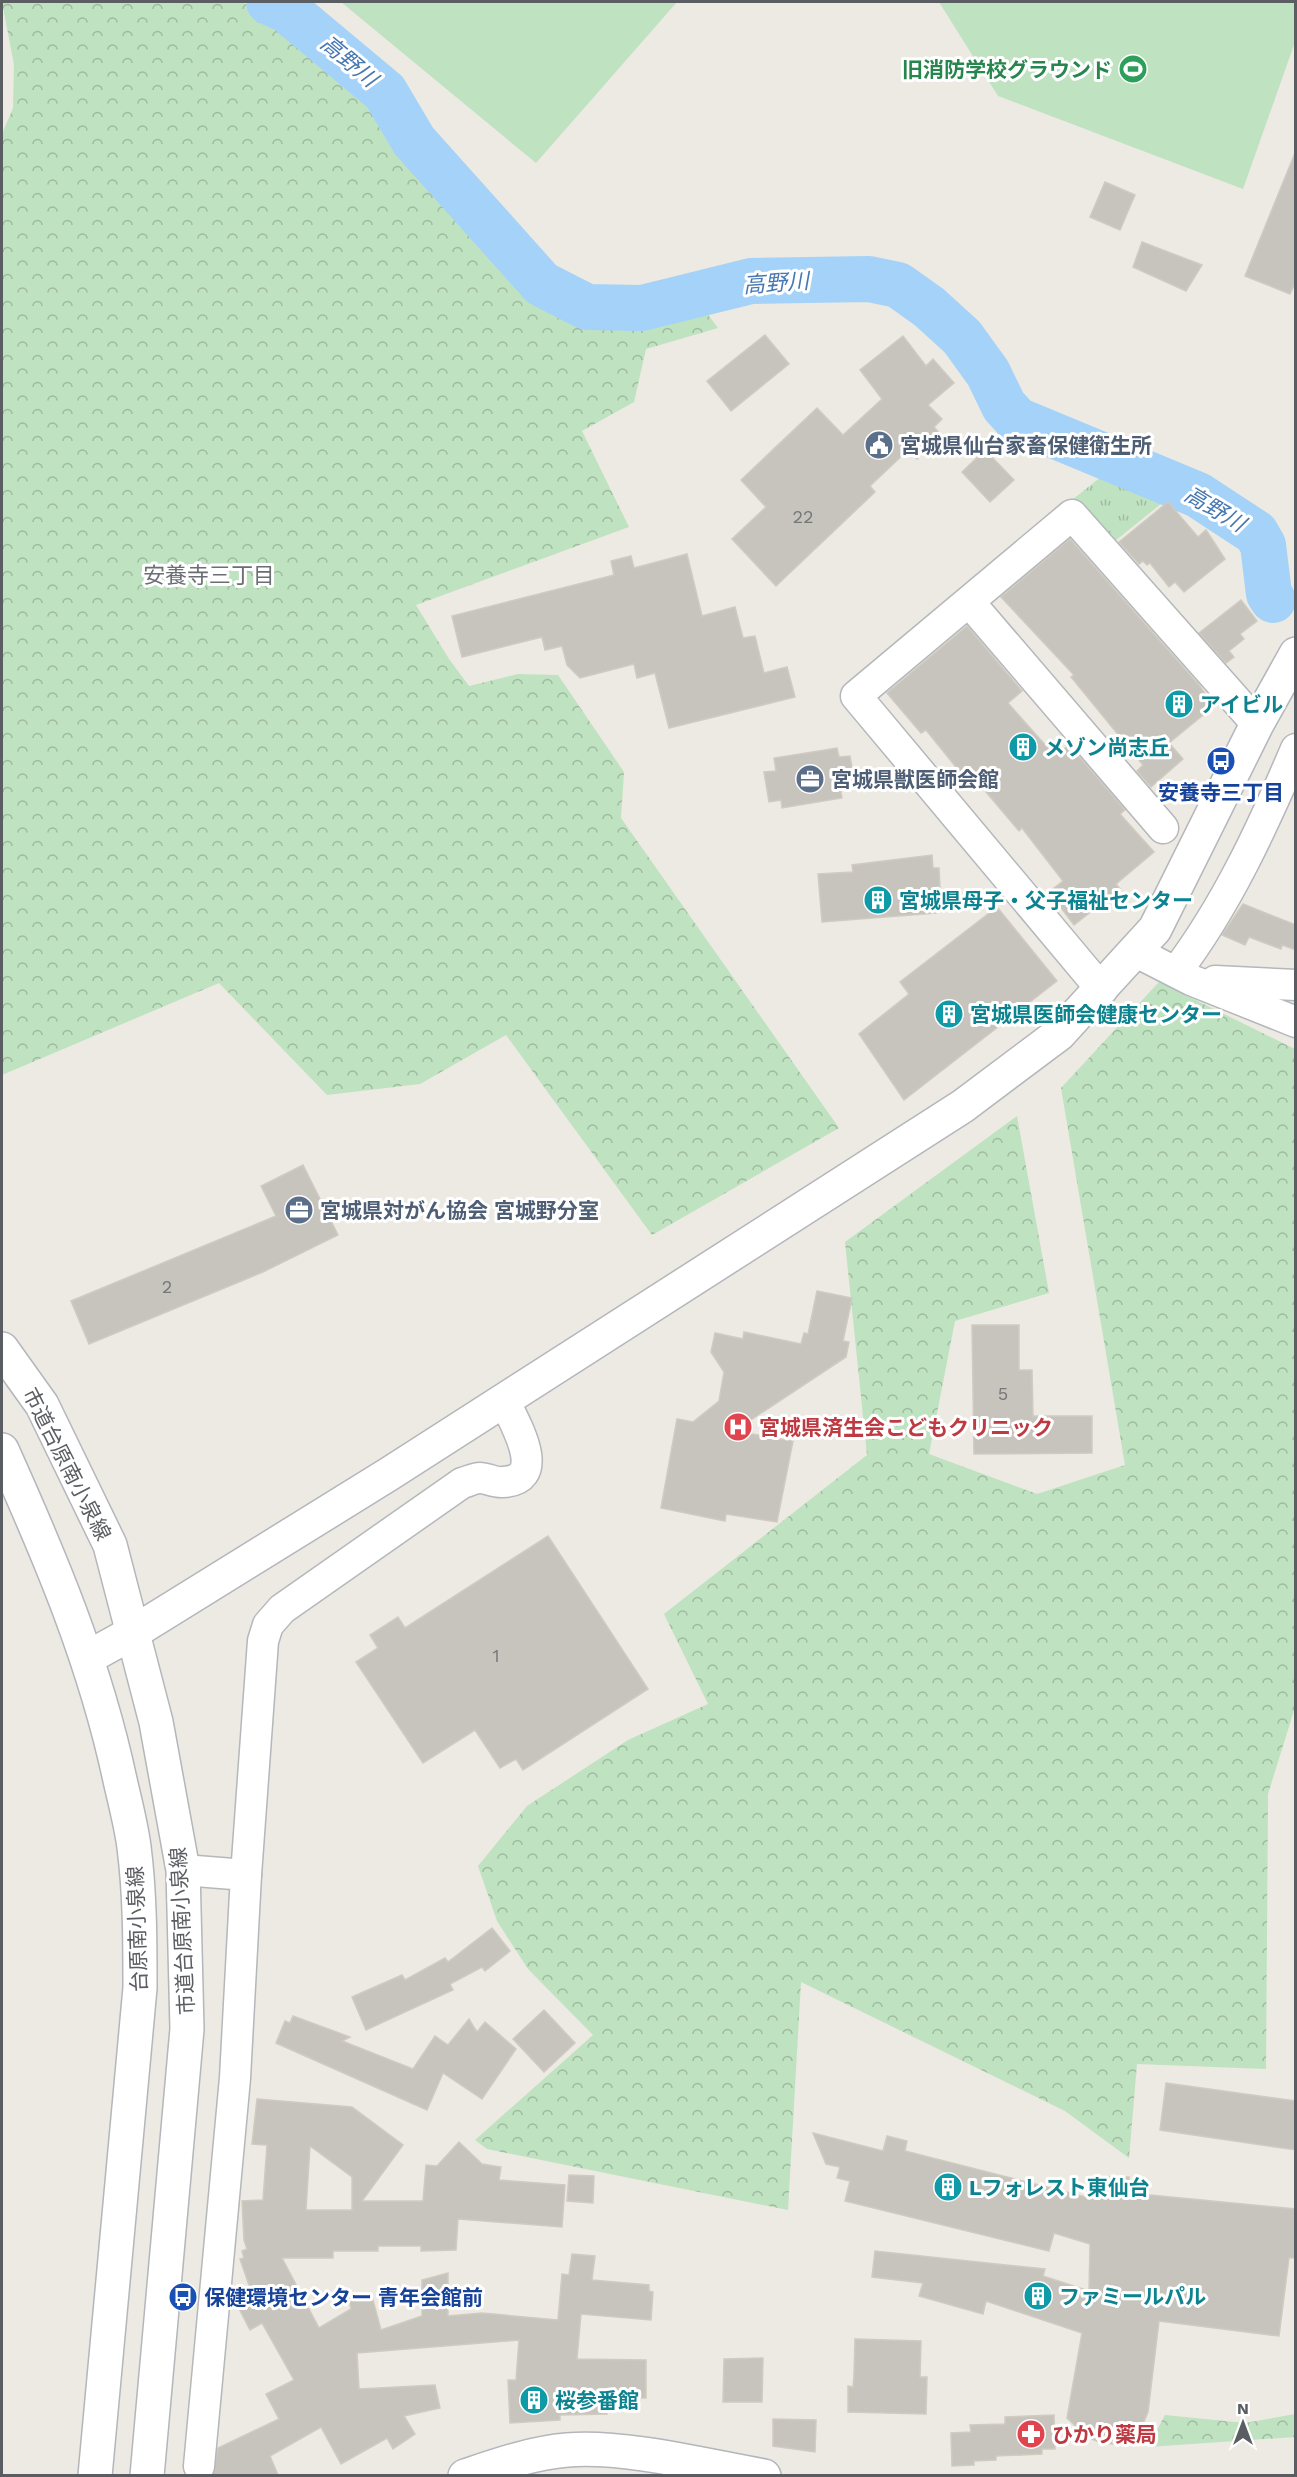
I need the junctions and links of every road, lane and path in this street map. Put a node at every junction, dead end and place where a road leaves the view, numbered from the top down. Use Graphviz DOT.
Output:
graph roads {
  1 [pos="970,603"];
  2 [pos="1296,654"];
  3 [pos="1257,724"];
  4 [pos="1296,749"];
  5 [pos="1163,828"];
  6 [pos="1136,952"];
  7 [pos="1184,976"];
  8 [pos="1296,985"];
  9 [pos="1102,990"];
  10 [pos="1296,1022"];
  11 [pos="2,1349"];
  12 [pos="504,1400"];
  13 [pos="2,1450"];
  14 [pos="134,1632"];
  15 [pos="87,1658"];
  16 [pos="183,1870"];
  17 [pos="246,1875"];
  18 [pos="200,2466"];
  19 [pos="95,2475"];
  20 [pos="147,2475"];
  21 [pos="465,2475"];
  22 [pos="764,2475"];
  1 -- 3 [label="street"];
  1 -- 5 [label="street"];
  1 -- 9 [label="street"];
  2 -- 3 [label="street"];
  3 -- 6 [label="street"];
  4 -- 7 [label="street"];
  6 -- 7 [label="street"];
  6 -- 9 [label="street"];
  7 -- 8 [label="street"];
  7 -- 10 [label="street"];
  9 -- 12 [label="street"];
  11 -- 14 [label="street, 市道台原南小泉線"];
  12 -- 14 [label="street"];
  12 -- 17 [label="street"];
  13 -- 15 [label="street, 台原南小泉線"];
  14 -- 15 [label="street"];
  14 -- 16 [label="street, 市道台原南小泉線"];
  15 -- 19 [label="street, 台原南小泉線"];
  16 -- 17 [label="street"];
  16 -- 20 [label="street, 市道台原南小泉線"];
  17 -- 18 [label="street"];
  21 -- 22 [label="street"];
}
